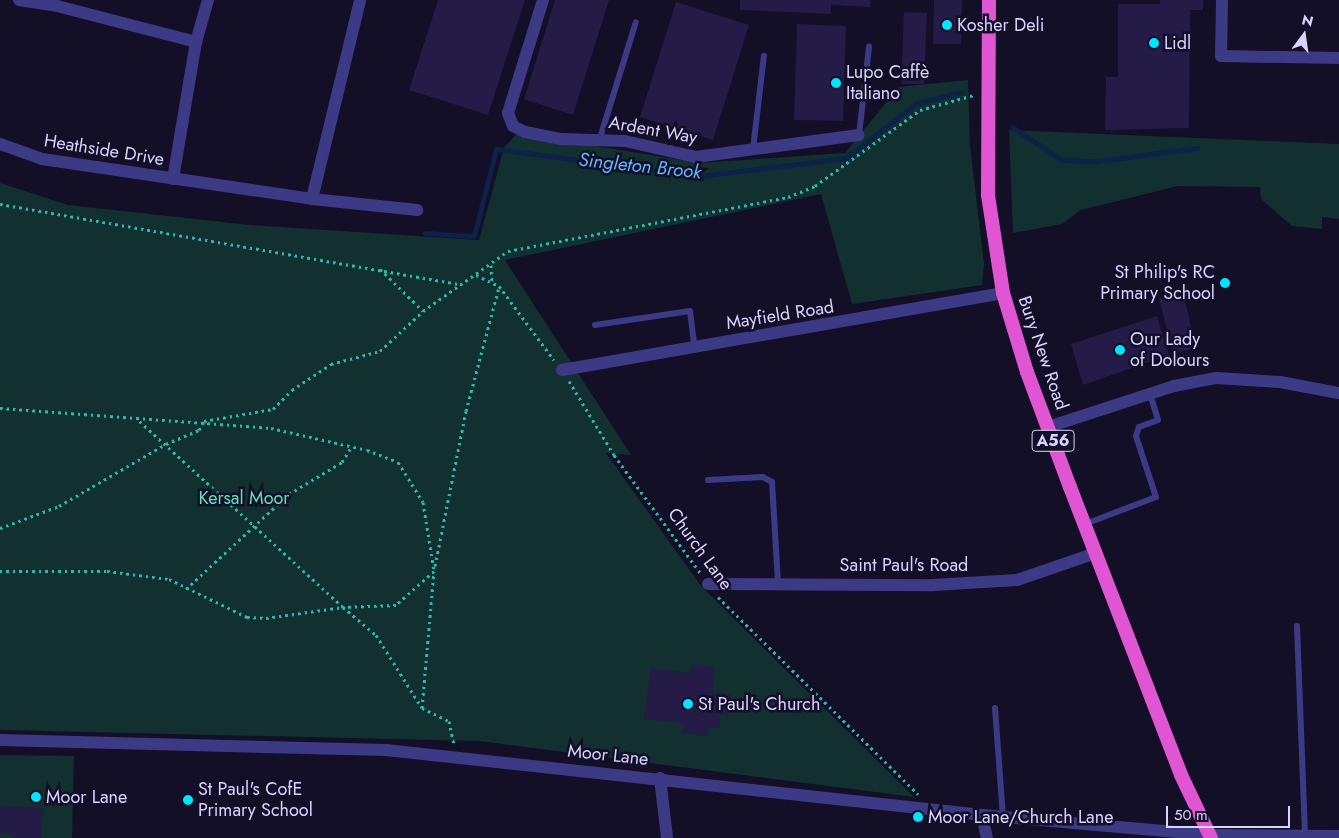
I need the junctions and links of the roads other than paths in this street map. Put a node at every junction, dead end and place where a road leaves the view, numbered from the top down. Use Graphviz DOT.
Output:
graph roads {
  1 [pos="19,0"];
  2 [pos="208,0"];
  3 [pos="360,0"];
  4 [pos="543,0"];
  5 [pos="989,0"];
  6 [pos="1222,0"];
  7 [pos="58,3"];
  8 [pos="636,22"];
  9 [pos="196,42"];
  10 [pos="869,48"];
  11 [pos="764,56"];
  12 [pos="1339,58"];
  13 [pos="859,135"];
  14 [pos="600,138"];
  15 [pos="0,144"];
  16 [pos="753,149"];
  17 [pos="173,179"];
  18 [pos="312,199"];
  19 [pos="417,210"];
  20 [pos="1003,292"];
  21 [pos="596,325"];
  22 [pos="694,346"];
  23 [pos="562,370"];
  24 [pos="1150,393"];
  25 [pos="1339,393"];
  26 [pos="1048,426"];
  27 [pos="708,480"];
  28 [pos="1085,524"];
  29 [pos="1096,553"];
  30 [pos="778,582"];
  31 [pos="708,584"];
  32 [pos="1297,626"];
  33 [pos="995,708"];
  34 [pos="0,740"];
  35 [pos="660,778"];
  36 [pos="982,815"];
  37 [pos="1003,816"];
  38 [pos="1210,836"];
  39 [pos="1305,836"];
  40 [pos="1339,836"];
  41 [pos="667,838"];
  42 [pos="987,838"];
  1 -- 7 [label="street"];
  2 -- 9 [label="street, Heathside Drive"];
  3 -- 18 [label="street"];
  4 -- 14 [label="street, Ardent Way"];
  5 -- 20 [label="highway, Bury New Road / A56"];
  6 -- 12 [label="street"];
  7 -- 9 [label="street"];
  8 -- 14 [label="lane"];
  9 -- 17 [label="street, Heathside Drive"];
  10 -- 13 [label="lane"];
  11 -- 16 [label="lane"];
  13 -- 16 [label="street, Ardent Way"];
  14 -- 16 [label="street, Ardent Way"];
  15 -- 17 [label="street, Heathside Drive"];
  17 -- 18 [label="street"];
  18 -- 19 [label="street"];
  20 -- 22 [label="street, Mayfield Road"];
  20 -- 26 [label="highway, Bury New Road / A56"];
  21 -- 22 [label="lane"];
  22 -- 23 [label="street, Mayfield Road"];
  24 -- 25 [label="street"];
  24 -- 26 [label="street"];
  24 -- 28 [label="lane"];
  26 -- 28 [label="highway, Bury New Road / A56"];
  27 -- 30 [label="lane"];
  28 -- 29 [label="highway, Bury New Road / A56"];
  29 -- 30 [label="street, Saint Paul's Road"];
  29 -- 38 [label="highway, Bury New Road / A56"];
  30 -- 31 [label="street, Saint Paul's Road"];
  32 -- 39 [label="lane"];
  33 -- 37 [label="lane"];
  34 -- 35 [label="street, Moor Lane"];
  35 -- 36 [label="street, Moor Lane"];
  35 -- 41 [label="street"];
  36 -- 37 [label="street, Moor Lane"];
  36 -- 42 [label="street"];
  37 -- 38 [label="street, Moor Lane"];
  38 -- 39 [label="street, Moor Lane"];
  39 -- 40 [label="street, Moor Lane"];
}
